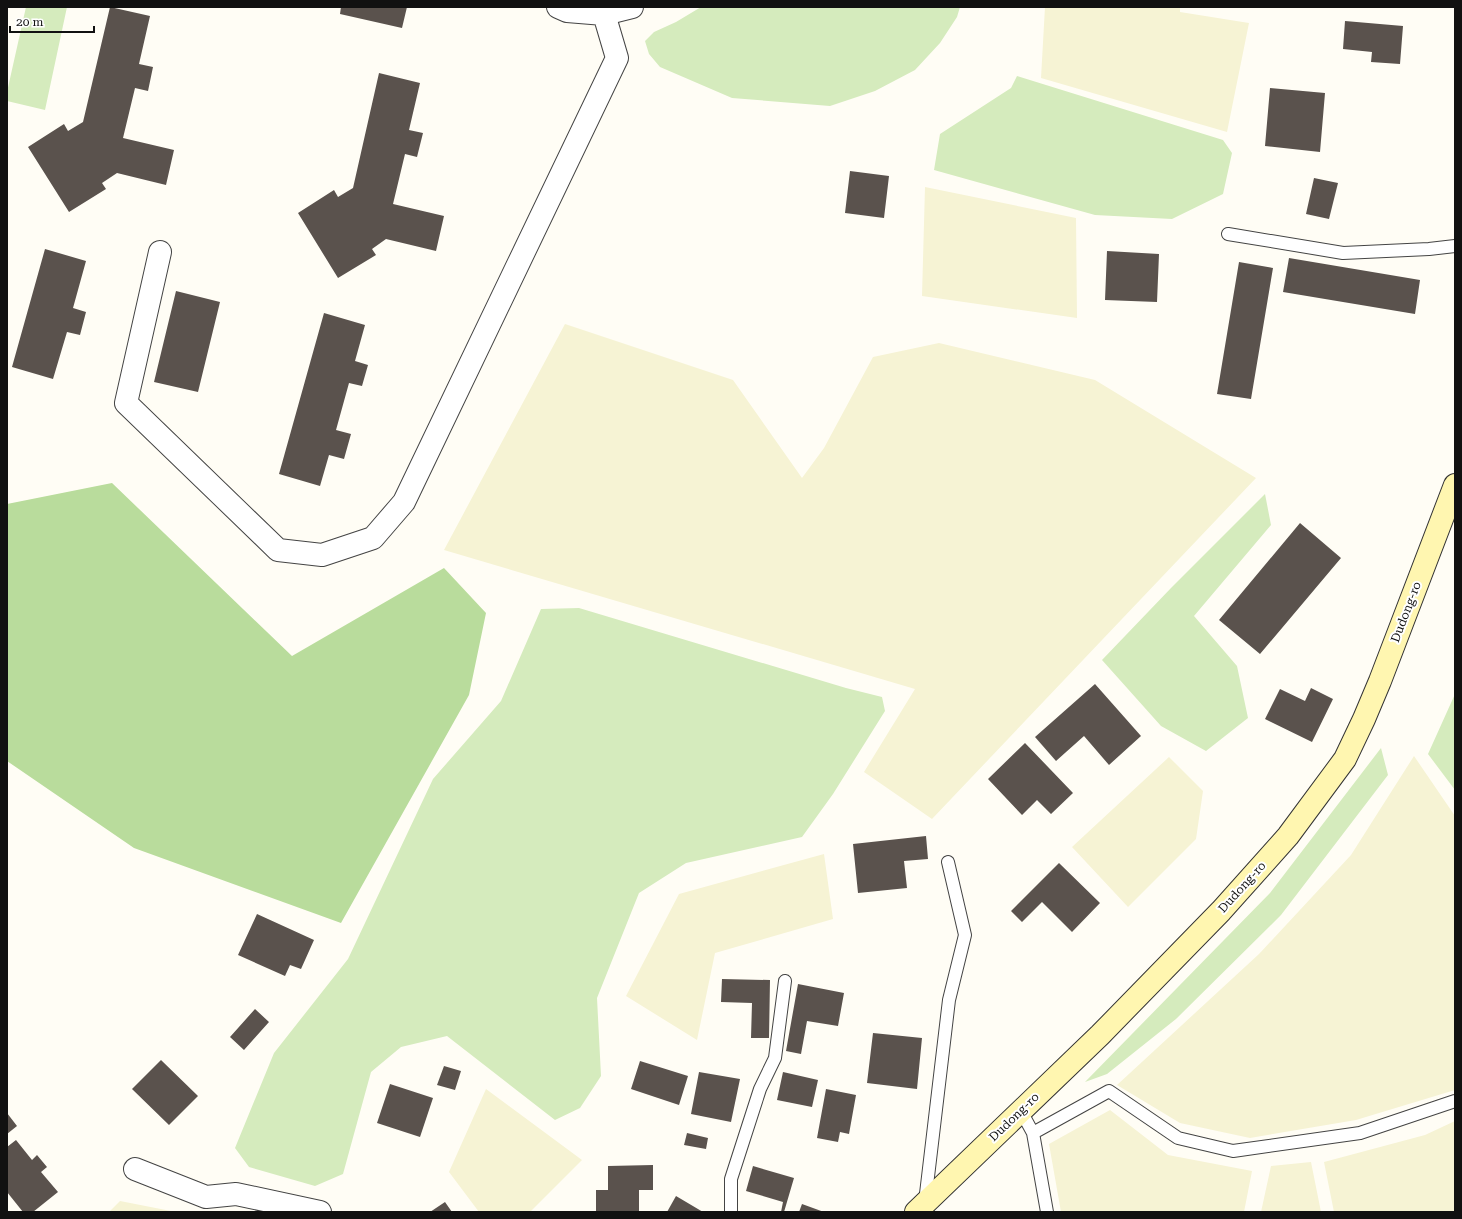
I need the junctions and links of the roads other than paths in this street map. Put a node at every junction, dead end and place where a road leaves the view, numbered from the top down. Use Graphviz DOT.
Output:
graph roads {
  1 [pos="558,7"];
  2 [pos="632,7"];
  3 [pos="604,14"];
  4 [pos="1228,234"];
  5 [pos="1455,246"];
  6 [pos="160,252"];
  7 [pos="1455,485"];
  8 [pos="948,862"];
  9 [pos="785,981"];
  10 [pos="1455,1101"];
  11 [pos="1021,1111"];
  12 [pos="1033,1133"];
  13 [pos="135,1169"];
  14 [pos="921,1208"];
  15 [pos="320,1212"];
  16 [pos="731,1212"];
  17 [pos="1047,1212"];
  1 -- 3 [label="street"];
  2 -- 3 [label="street"];
  3 -- 6 [label="street"];
  4 -- 5 [label="lane"];
  7 -- 11 [label="street, Dudong-ro"];
  8 -- 14 [label="lane"];
  9 -- 16 [label="lane"];
  10 -- 12 [label="lane"];
  11 -- 12 [label="lane"];
  11 -- 14 [label="street, Dudong-ro"];
  12 -- 17 [label="lane"];
  13 -- 15 [label="street"];
}
